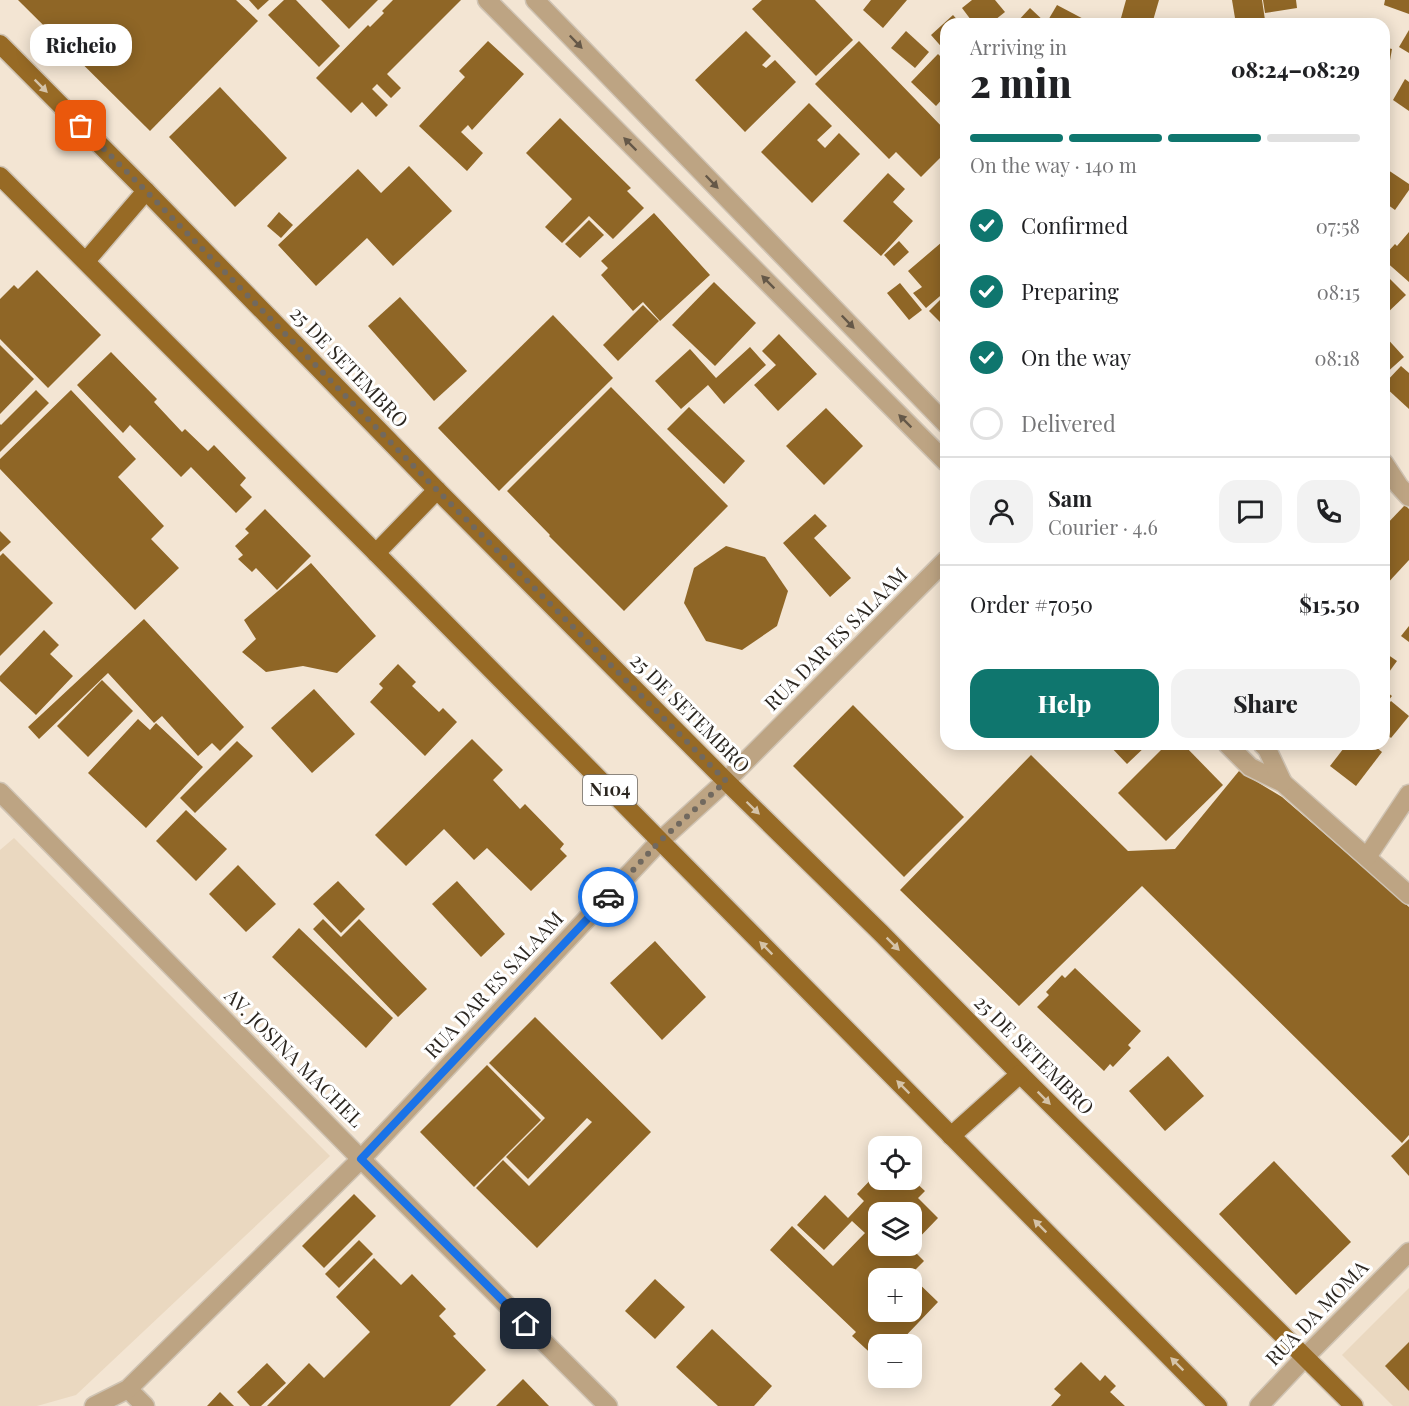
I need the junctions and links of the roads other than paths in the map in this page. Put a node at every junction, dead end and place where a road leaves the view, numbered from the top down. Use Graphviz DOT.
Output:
graph roads {
  1 [pos="487,0"];
  2 [pos="535,0"];
  3 [pos="0,44"];
  4 [pos="0,176"];
  5 [pos="146,191"];
  6 [pos="86,261"];
  7 [pos="940,418"];
  8 [pos="940,456"];
  9 [pos="1390,472"];
  10 [pos="437,490"];
  11 [pos="1409,497"];
  12 [pos="376,553"];
  13 [pos="940,566"];
  14 [pos="1233,750"];
  15 [pos="1267,750"];
  16 [pos="726,781"];
  17 [pos="1283,783"];
  18 [pos="0,792"];
  19 [pos="1409,794"];
  20 [pos="660,841"];
  21 [pos="1367,858"];
  22 [pos="1409,895"];
  23 [pos="1020,1074"];
  24 [pos="951,1137"];
  25 [pos="361,1159"];
  26 [pos="1409,1252"];
  27 [pos="1305,1356"];
  28 [pos="128,1389"];
  29 [pos="94,1406"];
  30 [pos="145,1406"];
  31 [pos="608,1406"];
  32 [pos="1218,1406"];
  33 [pos="1259,1406"];
  34 [pos="1354,1406"];
  8 -- 1 [label="street, one-way"];
  2 -- 7 [label="street, one-way"];
  3 -- 5 [label="main road, 25 DE SETEMBRO, one-way"];
  4 -- 6 [label="main road, N104"];
  5 -- 6 [label="main road"];
  5 -- 10 [label="main road, 25 DE SETEMBRO"];
  6 -- 12 [label="main road, N104"];
  9 -- 11 [label="street"];
  10 -- 12 [label="main road"];
  10 -- 16 [label="main road, 25 DE SETEMBRO"];
  12 -- 20 [label="main road, N104"];
  13 -- 16 [label="street, RUA DAR ES SALAAM"];
  14 -- 17 [label="street"];
  15 -- 17 [label="street"];
  16 -- 20 [label="street, RUA DAR ES SALAAM"];
  16 -- 23 [label="main road, 25 DE SETEMBRO, one-way"];
  17 -- 21 [label="street"];
  18 -- 25 [label="street, AV. JOSINA MACHEL"];
  19 -- 21 [label="street"];
  24 -- 20 [label="main road, N104, one-way"];
  20 -- 25 [label="street, RUA DAR ES SALAAM"];
  21 -- 22 [label="street"];
  23 -- 24 [label="main road"];
  23 -- 27 [label="main road, 25 DE SETEMBRO, one-way"];
  32 -- 24 [label="main road, N104, one-way"];
  25 -- 28 [label="street, RUA DAR ES SALAAM"];
  25 -- 31 [label="street, AV. JOSINA MACHEL"];
  26 -- 27 [label="street, RUA DA MOMA"];
  27 -- 33 [label="street, RUA DA MOMA"];
  27 -- 34 [label="main road, 25 DE SETEMBRO"];
  28 -- 29 [label="street, RUA DAR ES SALAAM"];
  28 -- 30 [label="street"];
}
